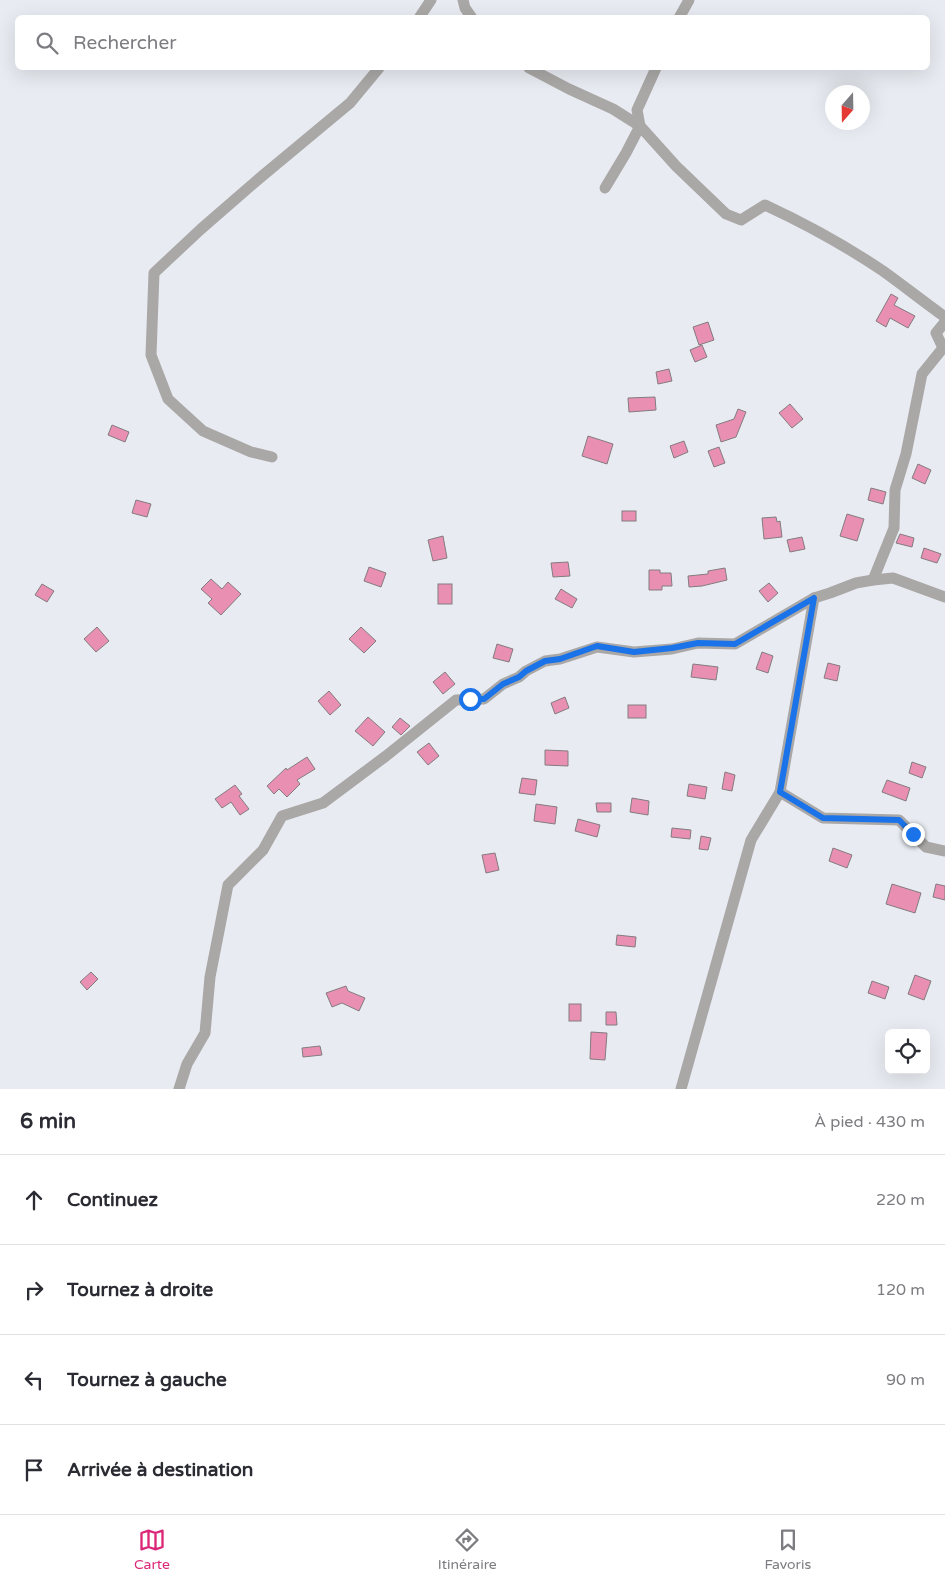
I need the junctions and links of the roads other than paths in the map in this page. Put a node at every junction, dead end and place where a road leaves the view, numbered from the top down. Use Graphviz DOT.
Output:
graph roads {
  1 [pos="431,0"];
  2 [pos="463,0"];
  3 [pos="689,0"];
  4 [pos="421,15"];
  5 [pos="470,15"];
  6 [pos="681,15"];
  7 [pos="377,70"];
  8 [pos="533,70"];
  9 [pos="655,70"];
  10 [pos="640,126"];
  11 [pos="604,188"];
  12 [pos="945,317"];
  13 [pos="945,322"];
  14 [pos="944,349"];
  15 [pos="272,457"];
  16 [pos="873,580"];
  17 [pos="945,597"];
  18 [pos="814,598"];
  19 [pos="780,792"];
  20 [pos="945,851"];
  21 [pos="179,1089"];
  22 [pos="681,1089"];
  1 -- 4 [label="street"];
  2 -- 5 [label="street"];
  3 -- 6 [label="street"];
  7 -- 15 [label="street"];
  8 -- 10 [label="street"];
  9 -- 10 [label="street"];
  10 -- 11 [label="street"];
  10 -- 12 [label="street"];
  13 -- 14 [label="street"];
  14 -- 16 [label="street"];
  16 -- 17 [label="street"];
  16 -- 18 [label="street"];
  18 -- 19 [label="street"];
  18 -- 21 [label="street"];
  19 -- 20 [label="street"];
  19 -- 22 [label="street"];
}
